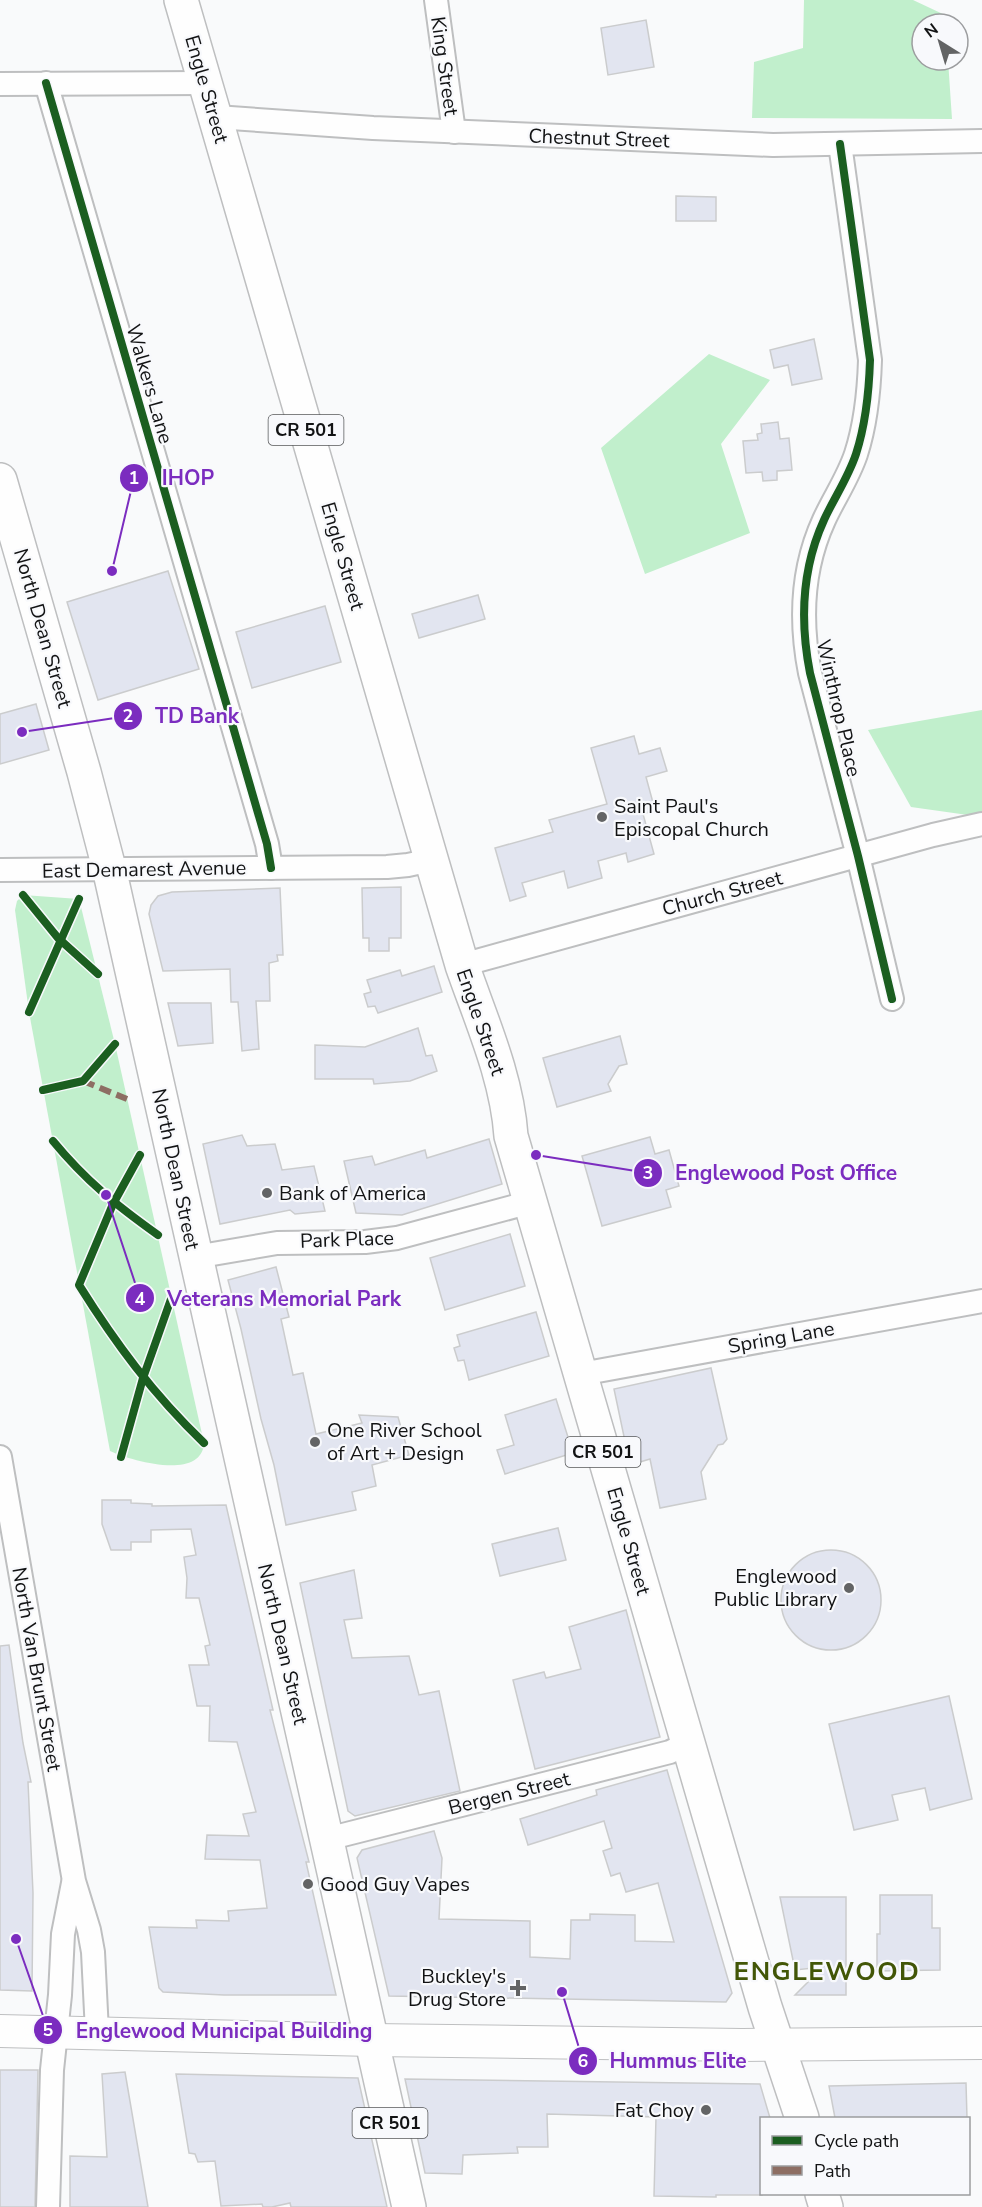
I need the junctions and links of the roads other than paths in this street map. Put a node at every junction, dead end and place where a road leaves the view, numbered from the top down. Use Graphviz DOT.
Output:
graph roads {
  1 [pos="181,0"];
  2 [pos="436,0"];
  3 [pos="46,83"];
  4 [pos="205,83"];
  5 [pos="0,84"];
  6 [pos="216,117"];
  7 [pos="454,132"];
  8 [pos="982,141"];
  9 [pos="840,144"];
  10 [pos="0,480"];
  11 [pos="982,824"];
  12 [pos="858,856"];
  13 [pos="431,860"];
  14 [pos="110,868"];
  15 [pos="271,868"];
  16 [pos="0,870"];
  17 [pos="462,964"];
  18 [pos="892,999"];
  19 [pos="531,1202"];
  20 [pos="195,1257"];
  21 [pos="982,1300"];
  22 [pos="581,1374"];
  23 [pos="0,1457"];
  24 [pos="3,1489"];
  25 [pos="688,1743"];
  26 [pos="327,1839"];
  27 [pos="74,1881"];
  28 [pos="0,2031"];
  29 [pos="56,2032"];
  30 [pos="97,2032"];
  31 [pos="372,2040"];
  32 [pos="982,2043"];
  33 [pos="778,2044"];
  34 [pos="802,2117"];
  35 [pos="48,2207"];
  36 [pos="409,2207"];
  1 -- 4 [label="main road, Engle Street / CR 501"];
  2 -- 7 [label="street, King Street"];
  3 -- 4 [label="street"];
  3 -- 5 [label="street"];
  3 -- 15 [label="street, Walkers Lane"];
  4 -- 6 [label="main road, Engle Street / CR 501"];
  6 -- 7 [label="street, Chestnut Street"];
  6 -- 13 [label="main road, Engle Street / CR 501"];
  7 -- 9 [label="street, Chestnut Street"];
  8 -- 9 [label="street, Chestnut Street"];
  9 -- 12 [label="street, Winthrop Place"];
  10 -- 14 [label="main road, North Dean Street / CR 501"];
  11 -- 12 [label="street, Church Street"];
  12 -- 17 [label="street, Church Street"];
  12 -- 18 [label="street, Winthrop Place"];
  13 -- 15 [label="street, East Demarest Avenue"];
  13 -- 17 [label="main road, Engle Street / CR 501"];
  14 -- 15 [label="street, East Demarest Avenue"];
  14 -- 16 [label="street, East Demarest Avenue"];
  14 -- 20 [label="main road, North Dean Street / CR 501"];
  17 -- 19 [label="main road, Engle Street / CR 501"];
  19 -- 20 [label="street, Park Place"];
  19 -- 22 [label="main road, Engle Street / CR 501"];
  20 -- 26 [label="main road, North Dean Street / CR 501"];
  21 -- 22 [label="street, Spring Lane"];
  22 -- 25 [label="main road, Engle Street / CR 501"];
  23 -- 24 [label="street, North Van Brunt Street"];
  24 -- 27 [label="street, North Van Brunt Street"];
  25 -- 26 [label="street, Bergen Street"];
  25 -- 33 [label="main road, Engle Street / CR 501"];
  26 -- 31 [label="main road, North Dean Street / CR 501"];
  27 -- 29 [label="street, North Van Brunt Street"];
  27 -- 30 [label="street, North Van Brunt Street"];
  28 -- 29 [label="main road"];
  29 -- 30 [label="main road"];
  29 -- 35 [label="street, North Van Brunt Street"];
  30 -- 31 [label="main road"];
  31 -- 33 [label="main road"];
  31 -- 36 [label="main road, CR 501"];
  32 -- 33 [label="main road"];
  33 -- 34 [label="main road, CR 501"];
}
